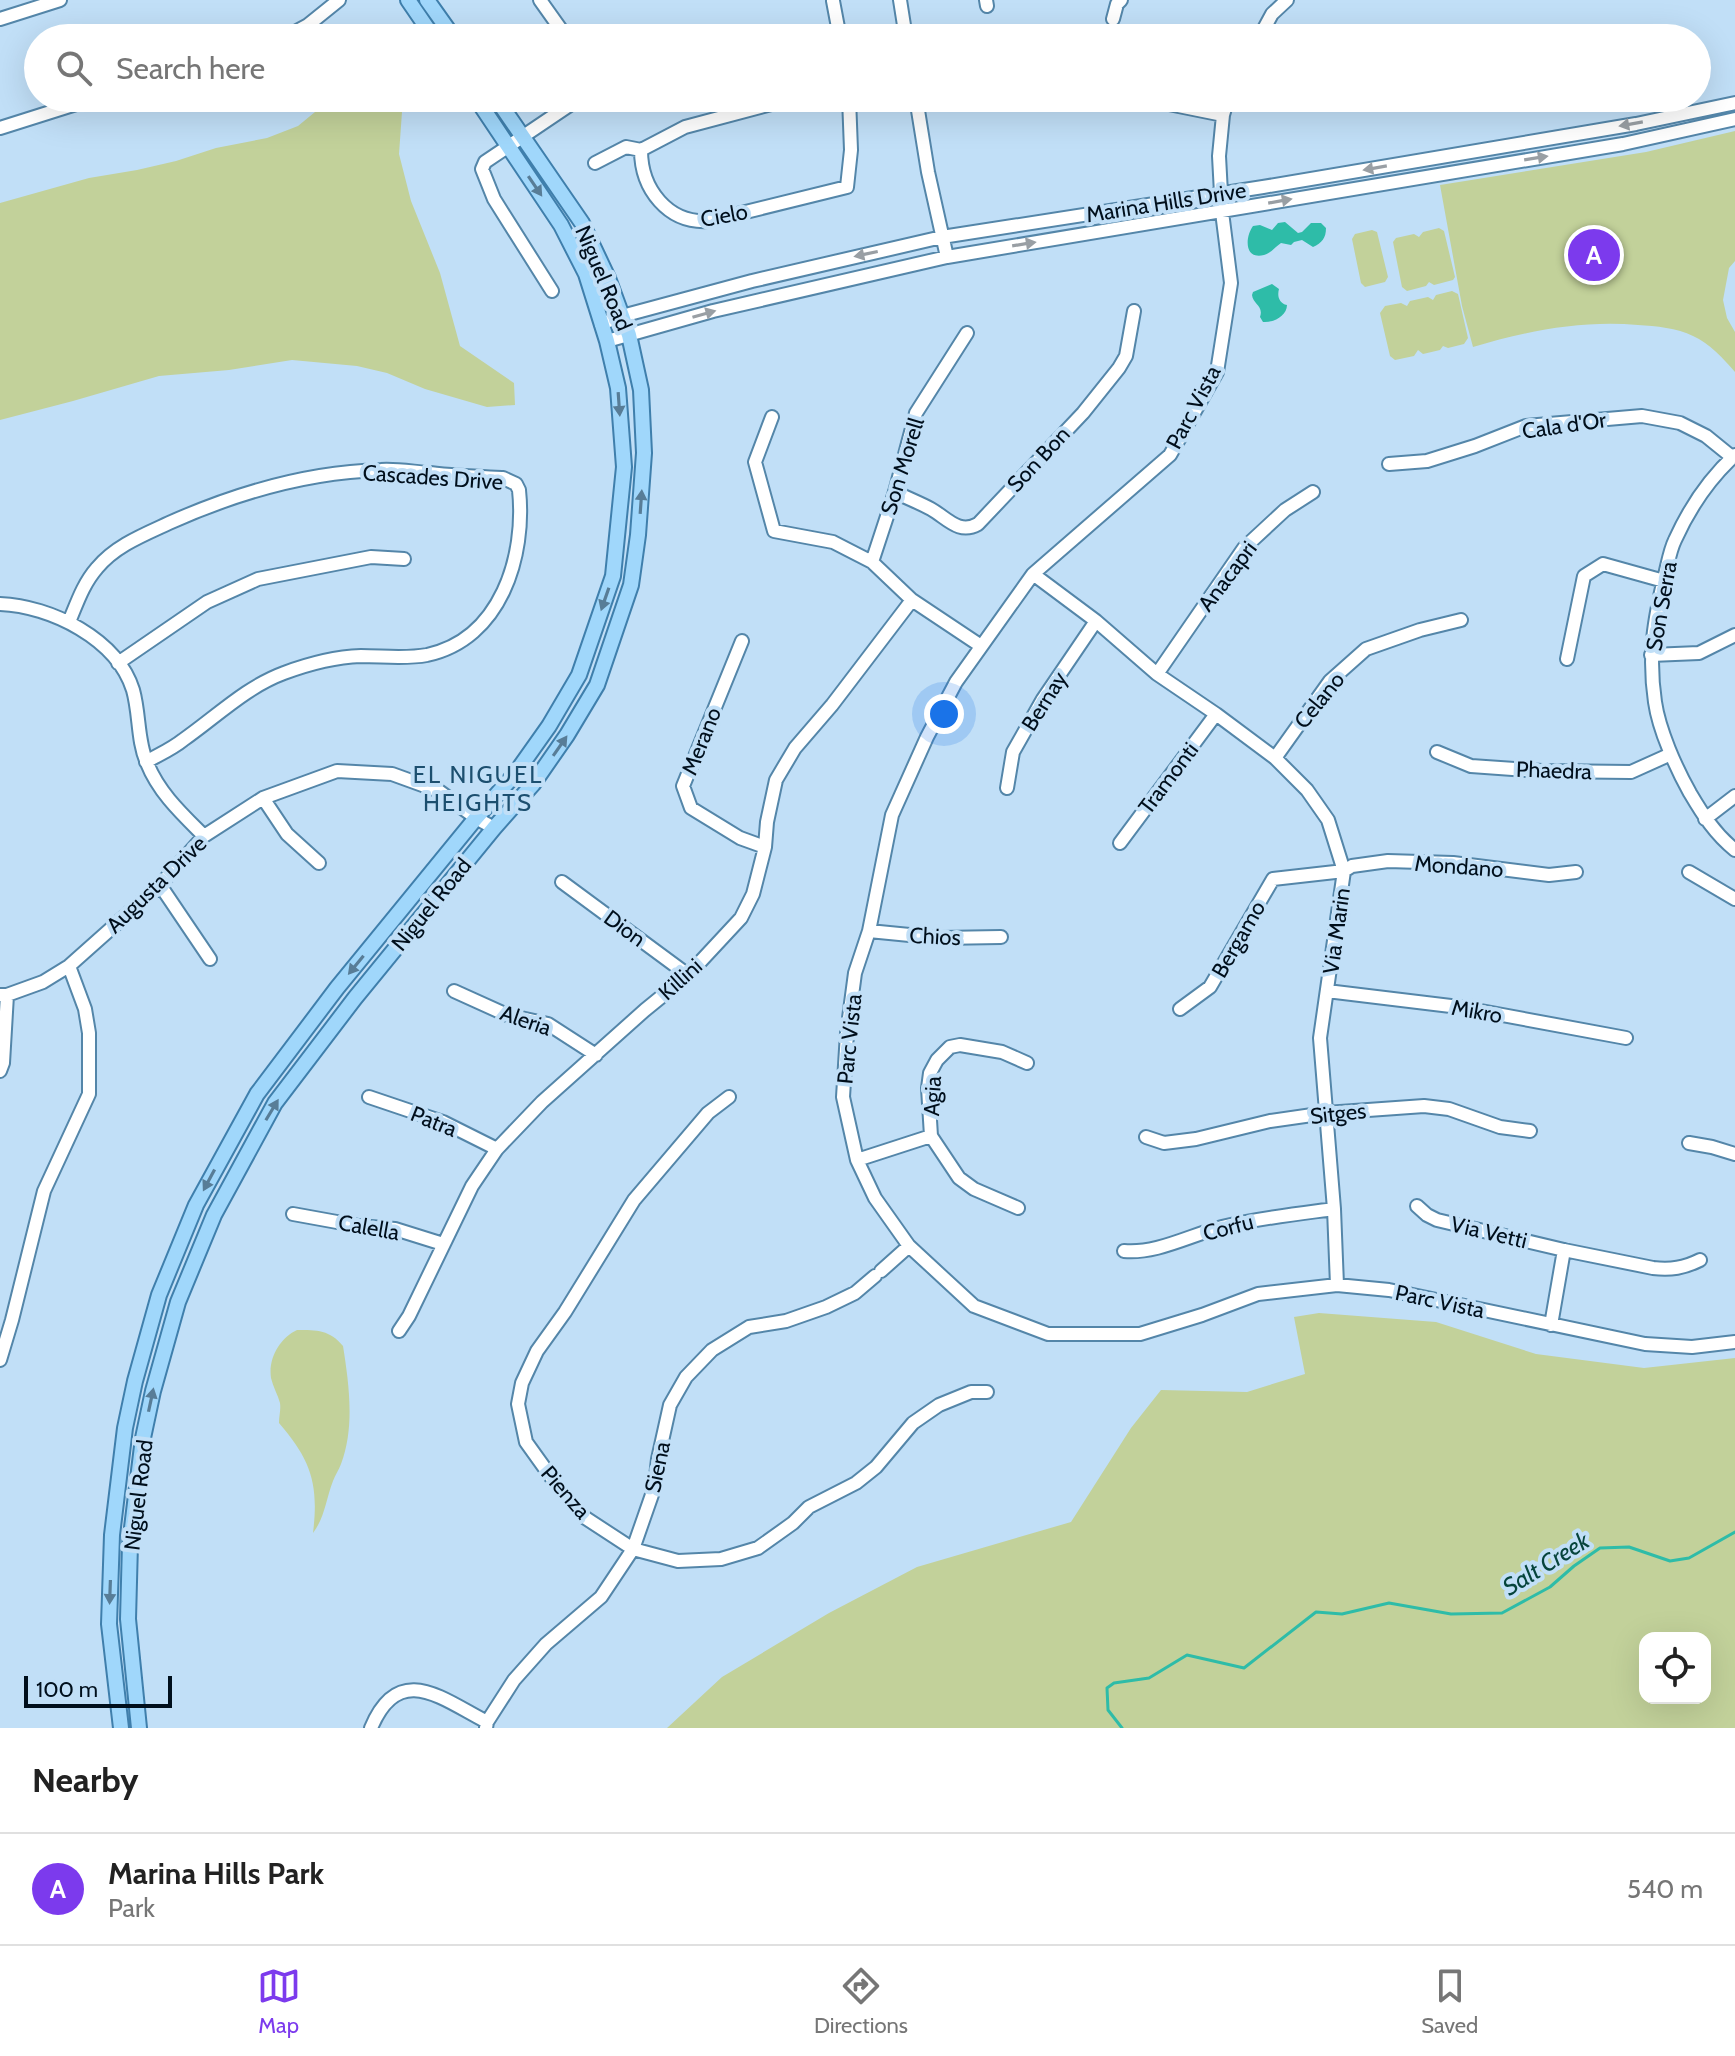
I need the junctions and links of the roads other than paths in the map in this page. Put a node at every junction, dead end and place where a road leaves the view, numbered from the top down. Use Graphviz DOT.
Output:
graph roads {
  1 [pos="60,0"];
  2 [pos="339,0"];
  3 [pos="408,0"];
  4 [pos="419,0"];
  5 [pos="427,0"];
  6 [pos="540,0"];
  7 [pos="900,0"];
  8 [pos="1121,0"];
  9 [pos="1287,0"];
  10 [pos="833,1"];
  11 [pos="438,15"];
  12 [pos="0,19"];
  13 [pos="1113,19"];
  14 [pos="309,24"];
  15 [pos="424,24"];
  16 [pos="444,24"];
  17 [pos="557,24"];
  18 [pos="837,24"];
  19 [pos="904,24"];
  20 [pos="1267,24"];
  21 [pos="1735,103"];
  22 [pos="1711,108"];
  23 [pos="51,112"];
  24 [pos="485,112"];
  25 [pos="506,112"];
  26 [pos="560,112"];
  27 [pos="741,112"];
  28 [pos="850,112"];
  29 [pos="918,112"];
  30 [pos="1208,112"];
  31 [pos="1224,112"];
  32 [pos="1693,112"];
  33 [pos="1223,115"];
  34 [pos="1735,119"];
  35 [pos="0,128"];
  36 [pos="524,138"];
  37 [pos="509,148"];
  38 [pos="641,150"];
  39 [pos="595,163"];
  40 [pos="1221,193"];
  41 [pos="1222,212"];
  42 [pos="942,237"];
  43 [pos="947,257"];
  44 [pos="552,291"];
  45 [pos="1134,311"];
  46 [pos="622,316"];
  47 [pos="601,324"];
  48 [pos="967,333"];
  49 [pos="629,335"];
  50 [pos="607,341"];
  51 [pos="772,417"];
  52 [pos="1734,456"];
  53 [pos="1389,464"];
  54 [pos="895,492"];
  55 [pos="1313,492"];
  56 [pos="404,559"];
  57 [pos="872,562"];
  58 [pos="1033,574"];
  59 [pos="1664,581"];
  60 [pos="912,600"];
  61 [pos="0,604"];
  62 [pos="1461,620"];
  63 [pos="1096,621"];
  64 [pos="69,622"];
  65 [pos="1735,635"];
  66 [pos="742,641"];
  67 [pos="981,646"];
  68 [pos="1651,655"];
  69 [pos="1567,659"];
  70 [pos="118,663"];
  71 [pos="1157,674"];
  72 [pos="1216,714"];
  73 [pos="1437,752"];
  74 [pos="1671,754"];
  75 [pos="1275,758"];
  76 [pos="146,762"];
  77 [pos="1007,788"];
  78 [pos="1735,796"];
  79 [pos="263,798"];
  80 [pos="476,818"];
  81 [pos="1705,819"];
  82 [pos="494,828"];
  83 [pos="204,836"];
  84 [pos="1120,843"];
  85 [pos="765,847"];
  86 [pos="1735,850"];
  87 [pos="319,863"];
  88 [pos="1344,871"];
  89 [pos="1576,872"];
  90 [pos="1689,872"];
  91 [pos="562,882"];
  92 [pos="160,885"];
  93 [pos="1735,899"];
  94 [pos="869,931"];
  95 [pos="1001,937"];
  96 [pos="210,959"];
  97 [pos="69,966"];
  98 [pos="688,975"];
  99 [pos="454,991"];
  100 [pos="1327,991"];
  101 [pos="4,995"];
  102 [pos="1180,1009"];
  103 [pos="1626,1038"];
  104 [pos="596,1055"];
  105 [pos="1027,1063"];
  106 [pos="0,1071"];
  107 [pos="369,1097"];
  108 [pos="729,1097"];
  109 [pos="1326,1113"];
  110 [pos="1530,1131"];
  111 [pos="931,1136"];
  112 [pos="1146,1137"];
  113 [pos="1689,1143"];
  114 [pos="497,1149"];
  115 [pos="1735,1154"];
  116 [pos="857,1160"];
  117 [pos="1417,1206"];
  118 [pos="1018,1208"];
  119 [pos="1334,1209"];
  120 [pos="293,1214"];
  121 [pos="443,1244"];
  122 [pos="909,1246"];
  123 [pos="1564,1250"];
  124 [pos="1124,1251"];
  125 [pos="1700,1260"];
  126 [pos="1337,1285"];
  127 [pos="1551,1325"];
  128 [pos="399,1331"];
  129 [pos="1735,1342"];
  130 [pos="0,1360"];
  131 [pos="987,1392"];
  132 [pos="633,1549"];
  133 [pos="487,1725"];
  134 [pos="121,1728"];
  135 [pos="139,1728"];
  136 [pos="371,1728"];
  1 -- 12 [label="street"];
  2 -- 14 [label="street"];
  3 -- 15 [label="main road"];
  4 -- 11 [label="main road"];
  5 -- 11 [label="main road"];
  6 -- 17 [label="street"];
  7 -- 19 [label="street"];
  8 -- 13 [label="street"];
  9 -- 20 [label="street"];
  10 -- 18 [label="street"];
  11 -- 16 [label="main road"];
  21 -- 22 [label="street, Marina Hills Drive, one-way"];
  23 -- 35 [label="street"];
  24 -- 37 [label="main road, Niguel Road"];
  25 -- 36 [label="main road, Niguel Road"];
  26 -- 36 [label="street"];
  27 -- 38 [label="street"];
  28 -- 38 [label="street, Cielo"];
  29 -- 42 [label="street"];
  30 -- 33 [label="street"];
  31 -- 33 [label="street, Parc Vista"];
  32 -- 40 [label="street, Marina Hills Drive, one-way"];
  33 -- 40 [label="street, Parc Vista"];
  41 -- 34 [label="street, Marina Hills Drive, one-way"];
  36 -- 37 [label="street"];
  36 -- 46 [label="main road, Niguel Road"];
  37 -- 44 [label="street"];
  37 -- 47 [label="main road, Niguel Road, one-way"];
  38 -- 39 [label="street"];
  40 -- 41 [label="street, Parc Vista"];
  40 -- 42 [label="street, Marina Hills Drive"];
  43 -- 41 [label="street, Marina Hills Drive, one-way"];
  41 -- 58 [label="street, Parc Vista"];
  42 -- 43 [label="street"];
  42 -- 46 [label="street, Marina Hills Drive, one-way"];
  49 -- 43 [label="street, Marina Hills Drive, one-way"];
  45 -- 54 [label="street, Son Bon"];
  46 -- 47 [label="street, Marina Hills Drive"];
  46 -- 49 [label="main road, Niguel Road"];
  47 -- 50 [label="main road, Niguel Road"];
  48 -- 54 [label="street, Son Morell"];
  49 -- 50 [label="street, Marina Hills Drive"];
  82 -- 49 [label="main road, Niguel Road, one-way"];
  50 -- 80 [label="main road, Niguel Road, one-way"];
  51 -- 57 [label="street"];
  52 -- 53 [label="street, Cala d'Or"];
  52 -- 59 [label="street, Son Serra"];
  54 -- 57 [label="street, Son Morell"];
  55 -- 71 [label="street, Anacapri"];
  56 -- 70 [label="street"];
  57 -- 60 [label="street"];
  58 -- 63 [label="street, Via Marin"];
  58 -- 67 [label="street, Parc Vista"];
  59 -- 68 [label="street, Son Serra"];
  59 -- 69 [label="street"];
  60 -- 67 [label="street"];
  60 -- 85 [label="street, Killini"];
  61 -- 64 [label="street"];
  62 -- 75 [label="street, Celano"];
  63 -- 71 [label="street, Via Marin"];
  63 -- 77 [label="street, Bernay"];
  64 -- 70 [label="street"];
  64 -- 76 [label="street, Cascades Drive"];
  65 -- 68 [label="street"];
  66 -- 85 [label="street, Merano"];
  67 -- 94 [label="street, Parc Vista"];
  68 -- 74 [label="street, Son Serra"];
  70 -- 76 [label="street"];
  71 -- 72 [label="street, Via Marin"];
  72 -- 75 [label="street, Via Marin"];
  72 -- 84 [label="street, Tramonti"];
  73 -- 74 [label="street, Phaedra"];
  74 -- 81 [label="street, Son Serra"];
  75 -- 88 [label="street, Via Marin"];
  76 -- 83 [label="street"];
  78 -- 81 [label="street"];
  79 -- 80 [label="street, Augusta Drive"];
  79 -- 83 [label="street, Augusta Drive"];
  79 -- 87 [label="street"];
  80 -- 82 [label="street, Augusta Drive"];
  80 -- 134 [label="main road, Niguel Road, one-way"];
  81 -- 86 [label="street, Son Serra"];
  135 -- 82 [label="main road, Niguel Road, one-way"];
  83 -- 92 [label="street, Augusta Drive"];
  85 -- 98 [label="street, Killini"];
  88 -- 89 [label="street, Mondano"];
  88 -- 100 [label="street, Via Marin"];
  88 -- 102 [label="street, Bergamo"];
  90 -- 93 [label="street"];
  91 -- 98 [label="street, Dion"];
  92 -- 96 [label="street"];
  92 -- 97 [label="street, Augusta Drive"];
  94 -- 95 [label="street, Chios"];
  94 -- 116 [label="street, Parc Vista"];
  97 -- 101 [label="street, Augusta Drive"];
  97 -- 130 [label="street"];
  98 -- 104 [label="street, Killini"];
  99 -- 104 [label="street, Aleria"];
  100 -- 103 [label="street, Mikro"];
  100 -- 109 [label="street, Via Marin"];
  101 -- 106 [label="street"];
  104 -- 114 [label="street, Killini"];
  105 -- 111 [label="street, Agia"];
  107 -- 114 [label="street, Patra"];
  108 -- 132 [label="street, Pienza"];
  109 -- 110 [label="street, Sitges"];
  109 -- 112 [label="street, Sitges"];
  109 -- 119 [label="street, Via Marin"];
  111 -- 116 [label="street, Agia"];
  111 -- 118 [label="street, Agia"];
  113 -- 115 [label="street"];
  114 -- 121 [label="street, Killini"];
  116 -- 122 [label="street, Parc Vista"];
  117 -- 123 [label="street, Via Vetti"];
  119 -- 124 [label="street, Corfu"];
  119 -- 126 [label="street, Via Marin"];
  120 -- 121 [label="street, Calella"];
  121 -- 128 [label="street, Killini"];
  122 -- 126 [label="street, Parc Vista"];
  122 -- 132 [label="street, Siena"];
  123 -- 125 [label="street, Via Vetti"];
  123 -- 127 [label="street"];
  126 -- 127 [label="street, Parc Vista"];
  127 -- 129 [label="street, Parc Vista"];
  131 -- 132 [label="street, Pienza"];
  132 -- 133 [label="street, Siena"];
  133 -- 136 [label="street, Siena"];
}
